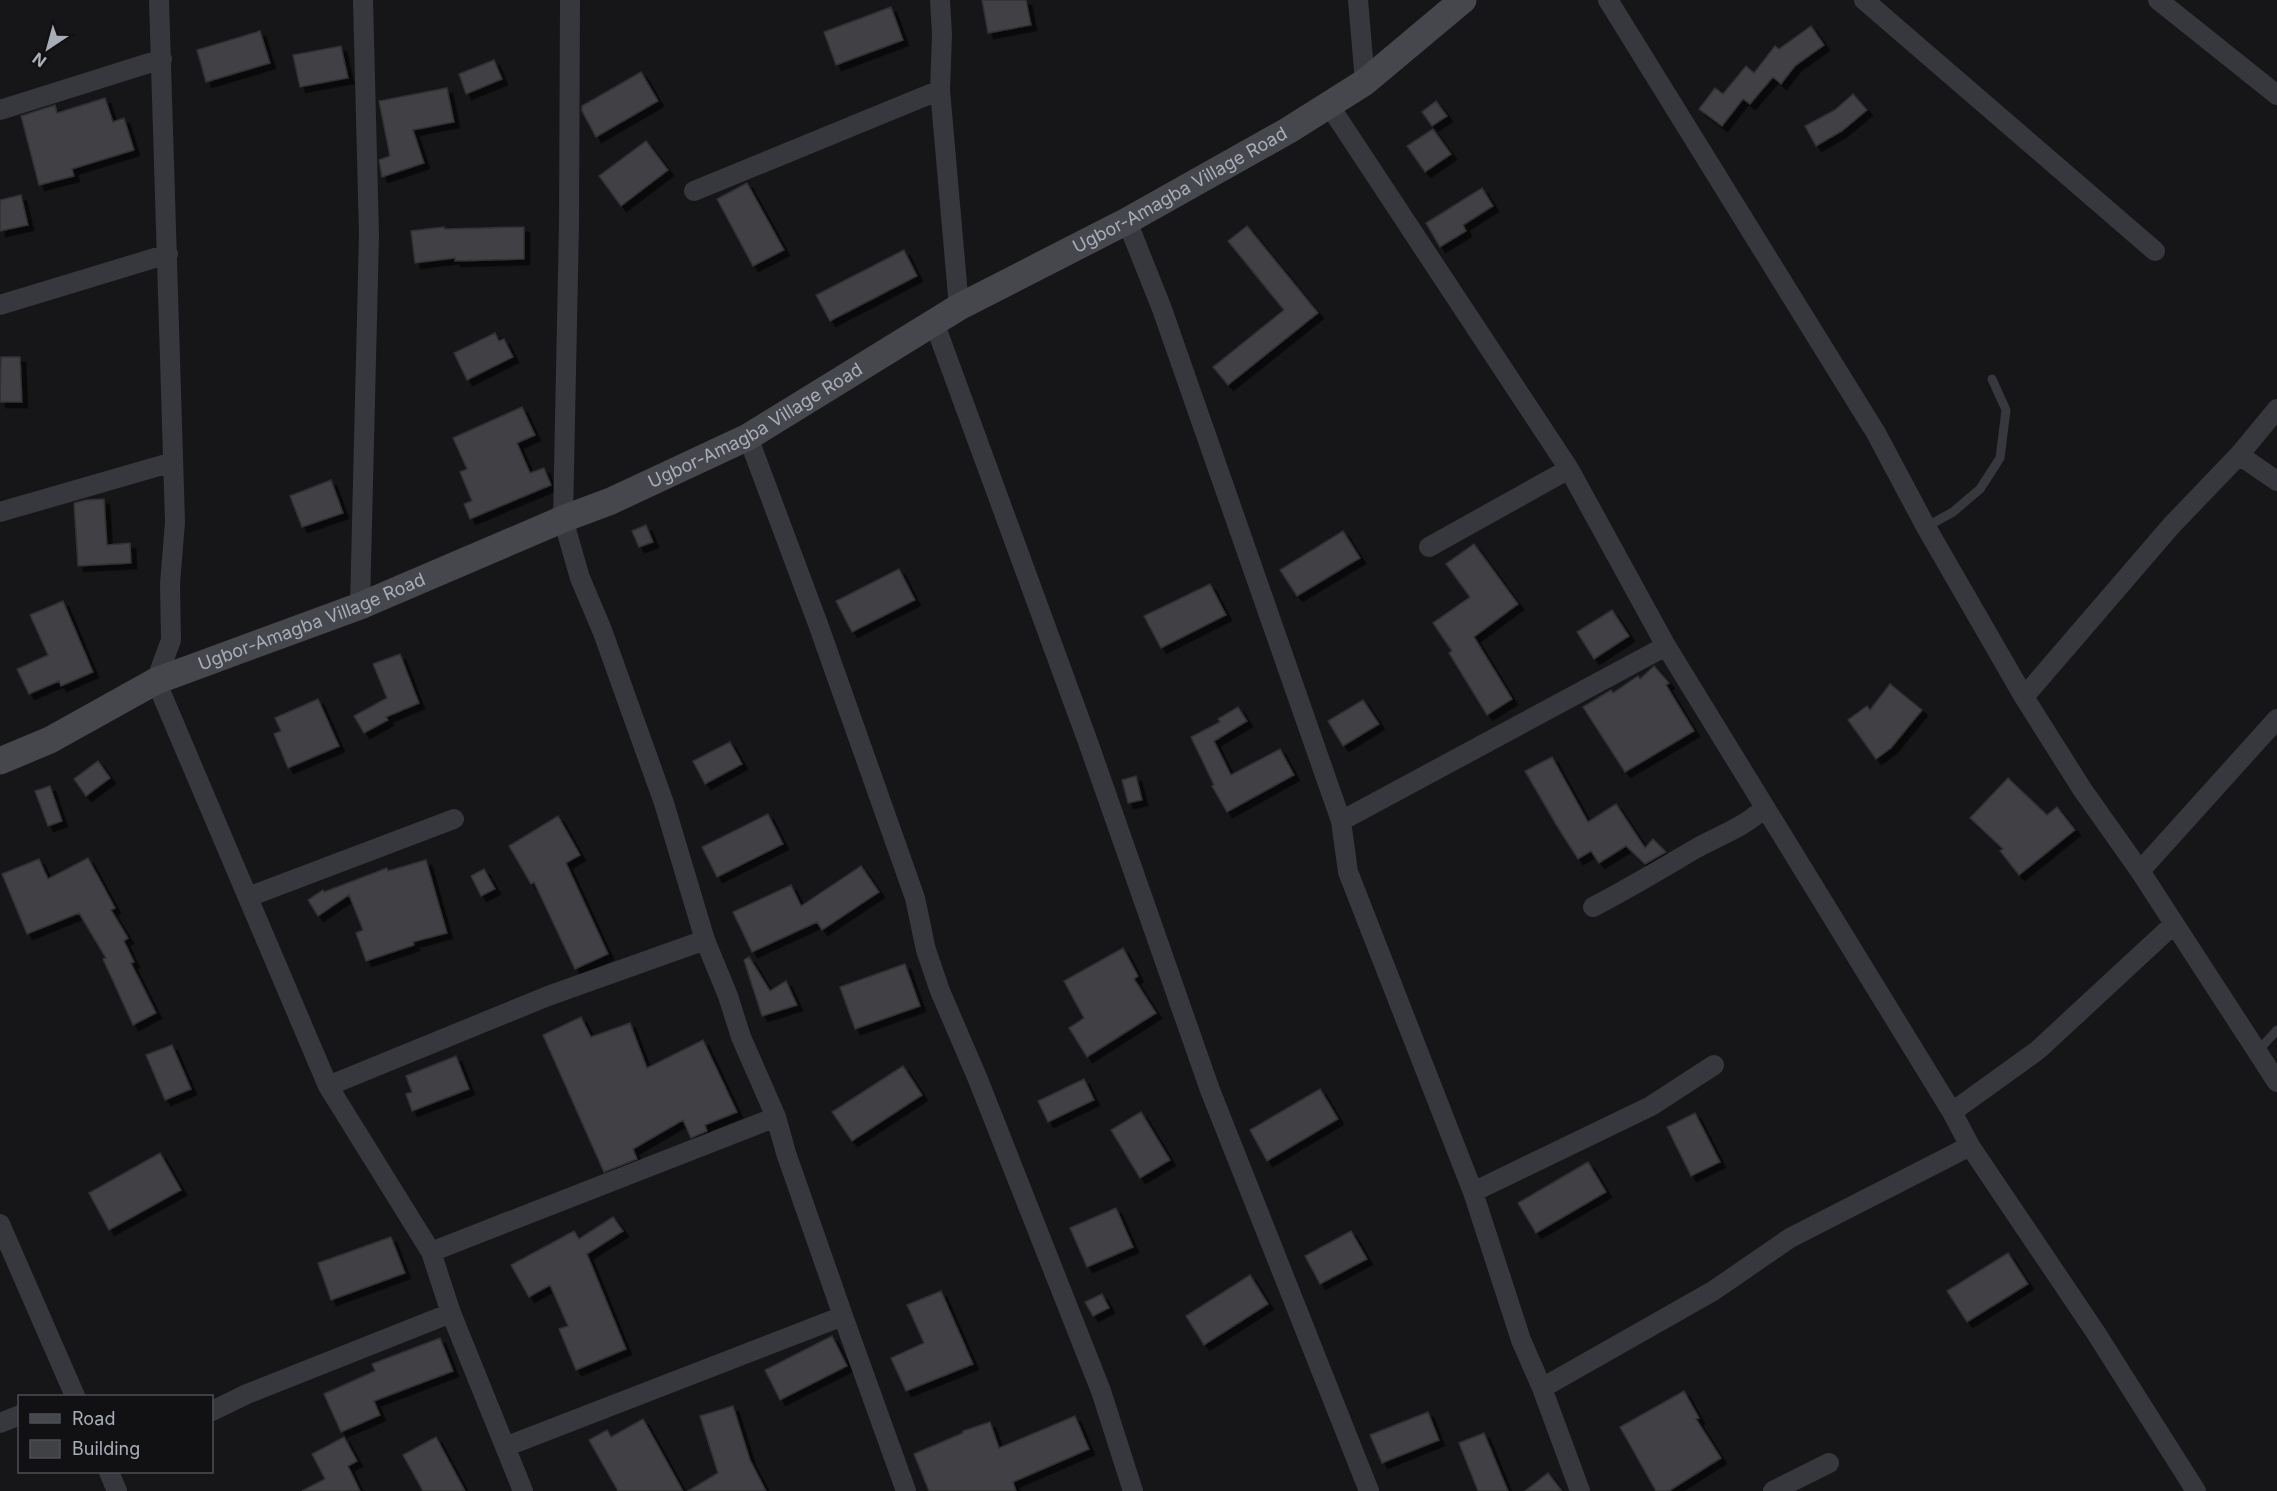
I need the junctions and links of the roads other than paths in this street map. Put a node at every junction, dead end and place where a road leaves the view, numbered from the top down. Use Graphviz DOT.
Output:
graph roads {
  1 [pos="159,0"];
  2 [pos="363,0"];
  3 [pos="570,0"];
  4 [pos="940,0"];
  5 [pos="1358,0"];
  6 [pos="1463,0"];
  7 [pos="1608,0"];
  8 [pos="1864,0"];
  9 [pos="2158,0"];
  10 [pos="162,59"];
  11 [pos="1365,82"];
  12 [pos="940,90"];
  13 [pos="2277,95"];
  14 [pos="1329,105"];
  15 [pos="0,110"];
  16 [pos="694,191"];
  17 [pos="1127,221"];
  18 [pos="2155,251"];
  19 [pos="168,254"];
  20 [pos="0,305"];
  21 [pos="959,307"];
  22 [pos="934,322"];
  23 [pos="1992,379"];
  24 [pos="2277,409"];
  25 [pos="748,437"];
  26 [pos="2239,455"];
  27 [pos="174,462"];
  28 [pos="1569,469"];
  29 [pos="2277,481"];
  30 [pos="0,512"];
  31 [pos="563,519"];
  32 [pos="1926,526"];
  33 [pos="1430,547"];
  34 [pos="360,606"];
  35 [pos="1666,646"];
  36 [pos="156,681"];
  37 [pos="2024,697"];
  38 [pos="2277,719"];
  39 [pos="0,761"];
  40 [pos="1764,808"];
  41 [pos="454,819"];
  42 [pos="1341,821"];
  43 [pos="2140,870"];
  44 [pos="248,897"];
  45 [pos="1593,907"];
  46 [pos="2174,924"];
  47 [pos="705,940"];
  48 [pos="2277,1030"];
  49 [pos="2257,1052"];
  50 [pos="1714,1065"];
  51 [pos="2277,1082"];
  52 [pos="328,1086"];
  53 [pos="1952,1112"];
  54 [pos="776,1117"];
  55 [pos="1970,1146"];
  56 [pos="1473,1192"];
  57 [pos="0,1224"];
  58 [pos="431,1252"];
  59 [pos="451,1313"];
  60 [pos="843,1316"];
  61 [pos="1542,1388"];
  62 [pos="70,1395"];
  63 [pos="213,1411"];
  64 [pos="18,1416"];
  65 [pos="0,1423"];
  66 [pos="505,1447"];
  67 [pos="1829,1463"];
  68 [pos="109,1473"];
  69 [pos="2190,1489"];
  70 [pos="117,1491"];
  71 [pos="523,1491"];
  72 [pos="906,1491"];
  73 [pos="1133,1491"];
  74 [pos="1369,1491"];
  75 [pos="1580,1491"];
  76 [pos="1773,1491"];
  1 -- 10 [label="street"];
  2 -- 34 [label="street"];
  3 -- 31 [label="street"];
  4 -- 12 [label="street"];
  5 -- 11 [label="street"];
  6 -- 11 [label="street, Ugbor-Amagba Village Road"];
  7 -- 32 [label="street"];
  8 -- 18 [label="street"];
  9 -- 13 [label="street"];
  10 -- 15 [label="street"];
  10 -- 19 [label="street"];
  11 -- 14 [label="street, Ugbor-Amagba Village Road"];
  12 -- 16 [label="street"];
  12 -- 21 [label="street"];
  14 -- 17 [label="street, Ugbor-Amagba Village Road"];
  14 -- 28 [label="street"];
  17 -- 21 [label="street, Ugbor-Amagba Village Road"];
  17 -- 42 [label="street"];
  19 -- 20 [label="street"];
  19 -- 27 [label="street"];
  21 -- 22 [label="street, Ugbor-Amagba Village Road"];
  22 -- 25 [label="street, Ugbor-Amagba Village Road"];
  22 -- 74 [label="street"];
  23 -- 32 [label="lane"];
  24 -- 26 [label="street"];
  25 -- 31 [label="street, Ugbor-Amagba Village Road"];
  25 -- 73 [label="street"];
  26 -- 29 [label="street"];
  26 -- 37 [label="street"];
  27 -- 30 [label="street"];
  27 -- 36 [label="street"];
  28 -- 33 [label="street"];
  28 -- 35 [label="street"];
  31 -- 34 [label="street, Ugbor-Amagba Village Road"];
  31 -- 47 [label="street"];
  32 -- 37 [label="street"];
  34 -- 36 [label="street, Ugbor-Amagba Village Road"];
  35 -- 40 [label="street"];
  35 -- 42 [label="street"];
  36 -- 39 [label="street, Ugbor-Amagba Village Road"];
  36 -- 44 [label="street"];
  37 -- 43 [label="street"];
  38 -- 43 [label="street"];
  40 -- 45 [label="street"];
  40 -- 53 [label="street"];
  41 -- 44 [label="street"];
  42 -- 56 [label="street"];
  43 -- 46 [label="street"];
  44 -- 52 [label="street"];
  46 -- 49 [label="street"];
  46 -- 53 [label="street"];
  47 -- 52 [label="street"];
  47 -- 54 [label="street"];
  48 -- 49 [label="lane"];
  49 -- 51 [label="street"];
  50 -- 56 [label="street"];
  52 -- 58 [label="street"];
  53 -- 55 [label="street"];
  54 -- 58 [label="street"];
  54 -- 60 [label="street"];
  55 -- 61 [label="street"];
  55 -- 69 [label="street"];
  56 -- 61 [label="street"];
  57 -- 62 [label="street"];
  58 -- 59 [label="street"];
  59 -- 63 [label="street"];
  59 -- 66 [label="street"];
  60 -- 66 [label="street"];
  60 -- 72 [label="street"];
  61 -- 75 [label="street"];
  64 -- 65 [label="street"];
  66 -- 71 [label="street"];
  67 -- 76 [label="street"];
  68 -- 70 [label="street"];
}
